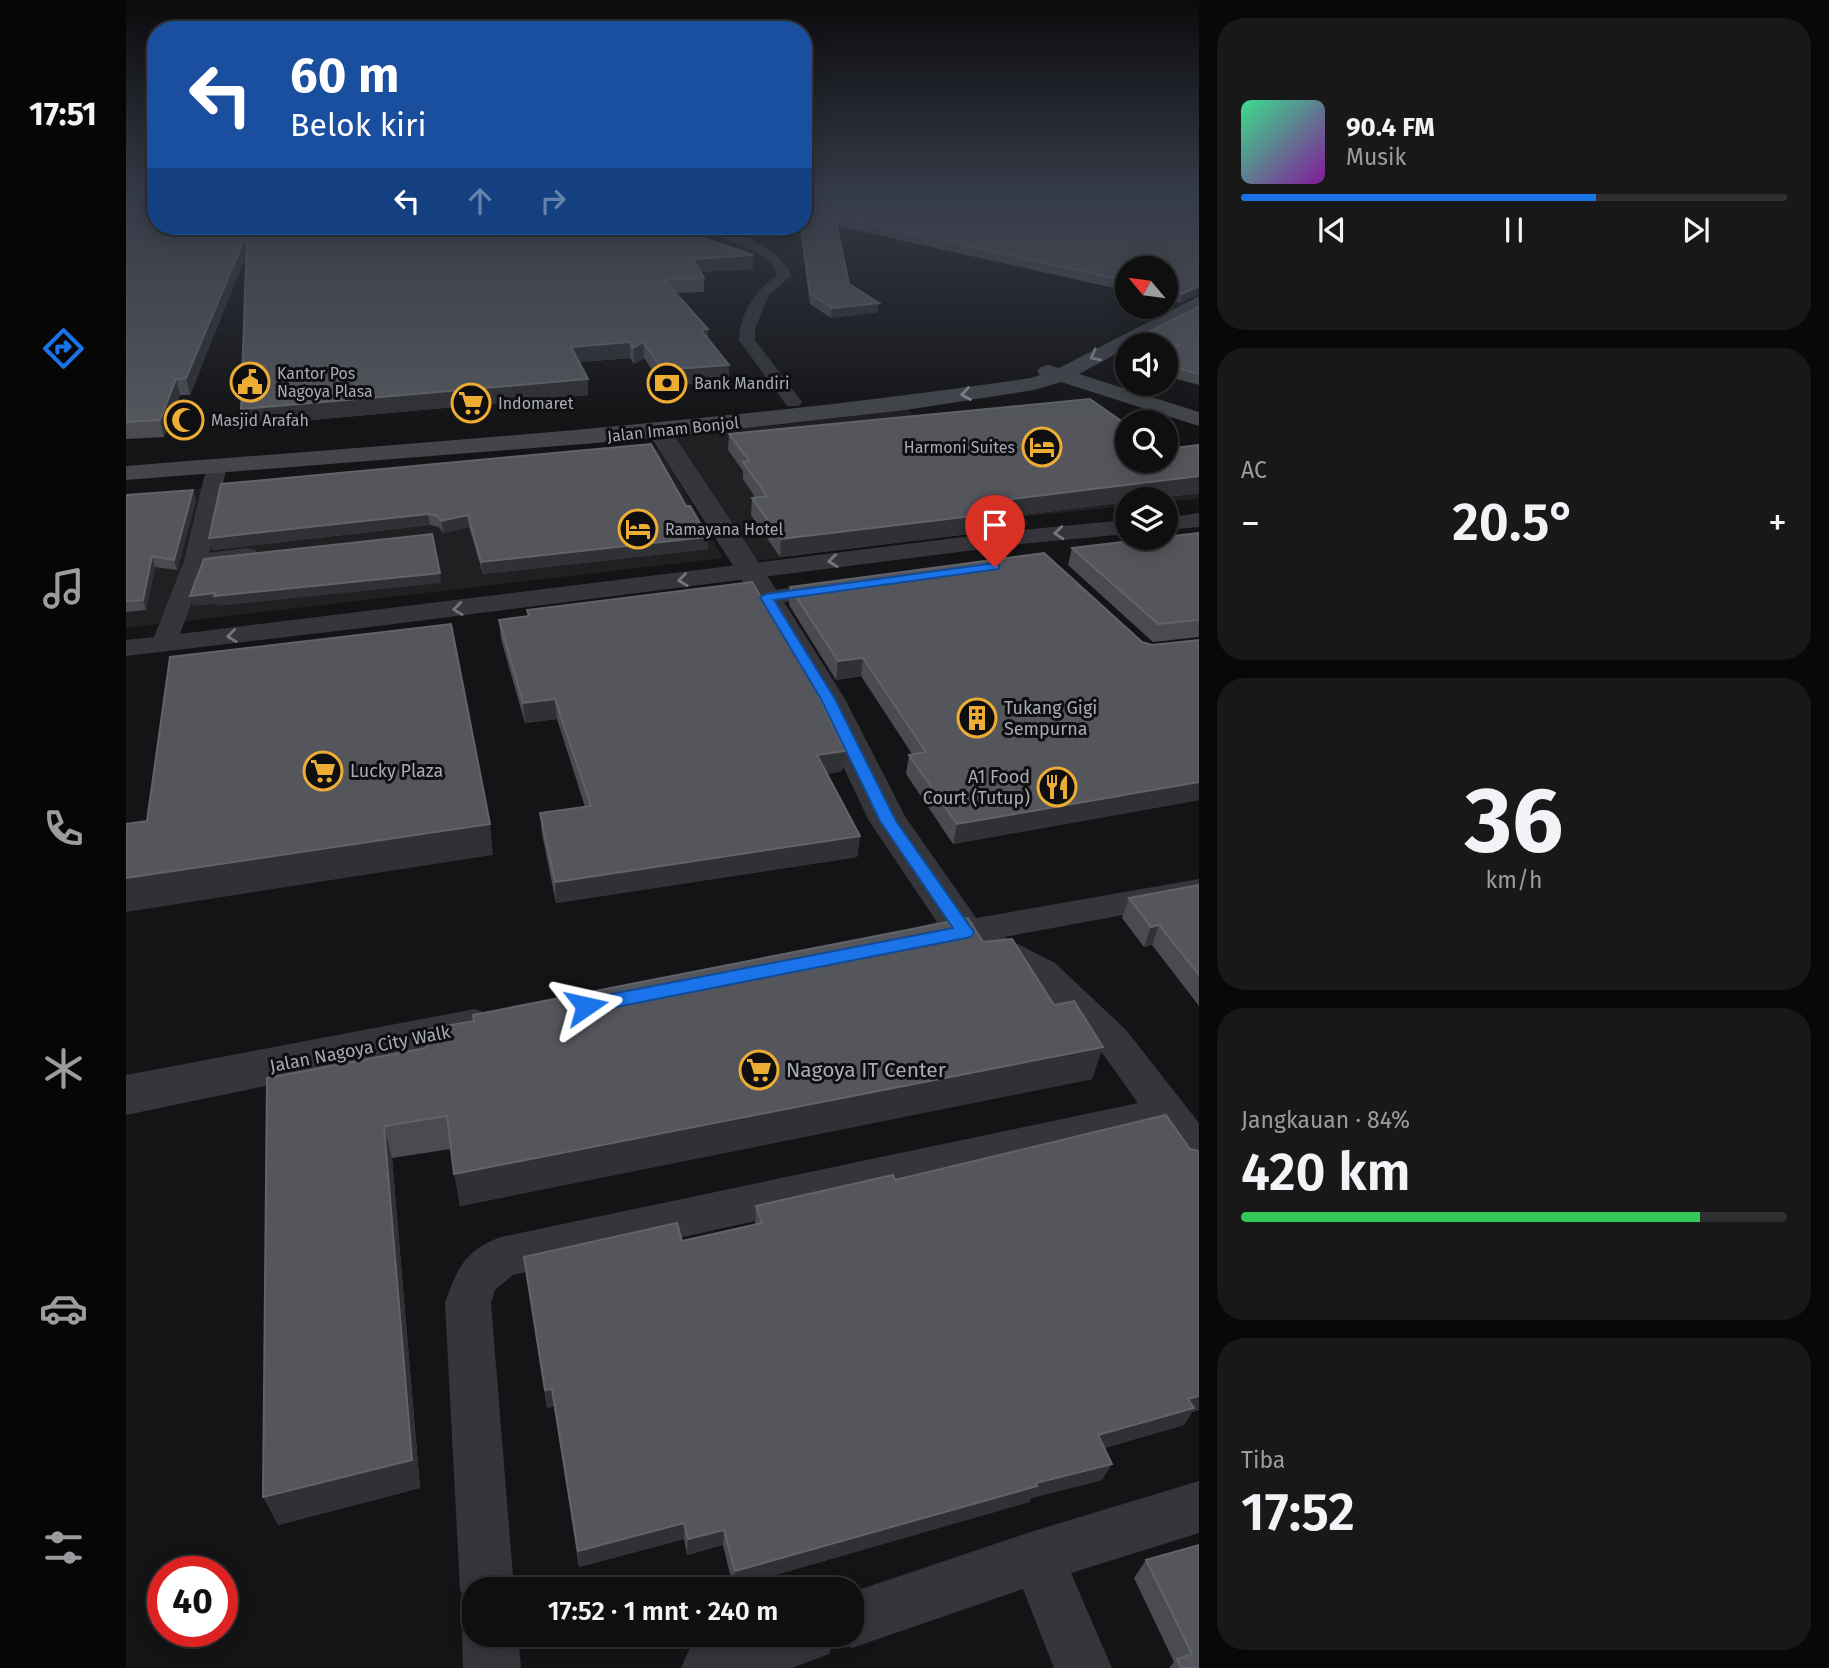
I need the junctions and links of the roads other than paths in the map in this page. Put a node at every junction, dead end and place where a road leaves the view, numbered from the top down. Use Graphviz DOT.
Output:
graph roads {
  1 [pos="781,266"];
  2 [pos="1199,288"];
  3 [pos="1178,297"];
  4 [pos="1199,302"];
  5 [pos="1037,356"];
  6 [pos="1059,376"];
  7 [pos="1034,384"];
  8 [pos="793,402"];
  9 [pos="1119,410"];
  10 [pos="1199,419"];
  11 [pos="1178,428"];
  12 [pos="659,431"];
  13 [pos="523,436"];
  14 [pos="1199,436"];
  15 [pos="126,455"];
  16 [pos="217,465"];
  17 [pos="126,473"];
  18 [pos="1199,520"];
  19 [pos="1178,523"];
  20 [pos="1115,528"];
  21 [pos="1021,537"];
  22 [pos="265,553"];
  23 [pos="1046,560"];
  24 [pos="196,561"];
  25 [pos="759,585"];
  26 [pos="860,585"];
  27 [pos="164,644"];
  28 [pos="126,648"];
  29 [pos="1199,890"];
  30 [pos="965,932"];
  31 [pos="884,948"];
  32 [pos="518,1019"];
  33 [pos="126,1095"];
  34 [pos="1168,1113"];
  35 [pos="1199,1154"];
  36 [pos="1199,1507"];
  37 [pos="1037,1557"];
  38 [pos="486,1577"];
  39 [pos="864,1616"];
  40 [pos="491,1647"];
  41 [pos="771,1647"];
  42 [pos="492,1668"];
  43 [pos="710,1668"];
  44 [pos="1083,1668"];
  1 -- 8 [label="street"];
  2 -- 3 [label="main road"];
  4 -- 6 [label="main road, Jalan Imam Bonjol, one-way"];
  5 -- 6 [label="main road"];
  6 -- 7 [label="main road, Jalan Imam Bonjol"];
  6 -- 10 [label="main road"];
  7 -- 8 [label="main road, Jalan Imam Bonjol"];
  7 -- 9 [label="main road"];
  7 -- 12 [label="main road, Jalan Imam Bonjol, one-way"];
  8 -- 13 [label="main road, Jalan Imam Bonjol"];
  11 -- 14 [label="main road"];
  12 -- 13 [label="main road, Jalan Imam Bonjol"];
  12 -- 25 [label="street"];
  13 -- 15 [label="main road, Jalan Imam Bonjol"];
  13 -- 16 [label="main road, Jalan Imam Bonjol"];
  16 -- 17 [label="main road, Jalan Imam Bonjol"];
  16 -- 24 [label="street"];
  18 -- 19 [label="street"];
  20 -- 21 [label="street, one-way"];
  21 -- 23 [label="street"];
  21 -- 25 [label="street, one-way"];
  22 -- 24 [label="street"];
  24 -- 27 [label="street"];
  25 -- 26 [label="street"];
  25 -- 27 [label="street, one-way"];
  25 -- 30 [label="street"];
  27 -- 28 [label="street"];
  29 -- 30 [label="street"];
  30 -- 31 [label="street"];
  30 -- 34 [label="street"];
  32 -- 33 [label="street, Jalan Nagoya City Walk"];
  34 -- 35 [label="street"];
  34 -- 38 [label="street"];
  36 -- 37 [label="street"];
  37 -- 39 [label="street"];
  37 -- 44 [label="street"];
  40 -- 42 [label="street"];
  41 -- 43 [label="street"];
}
